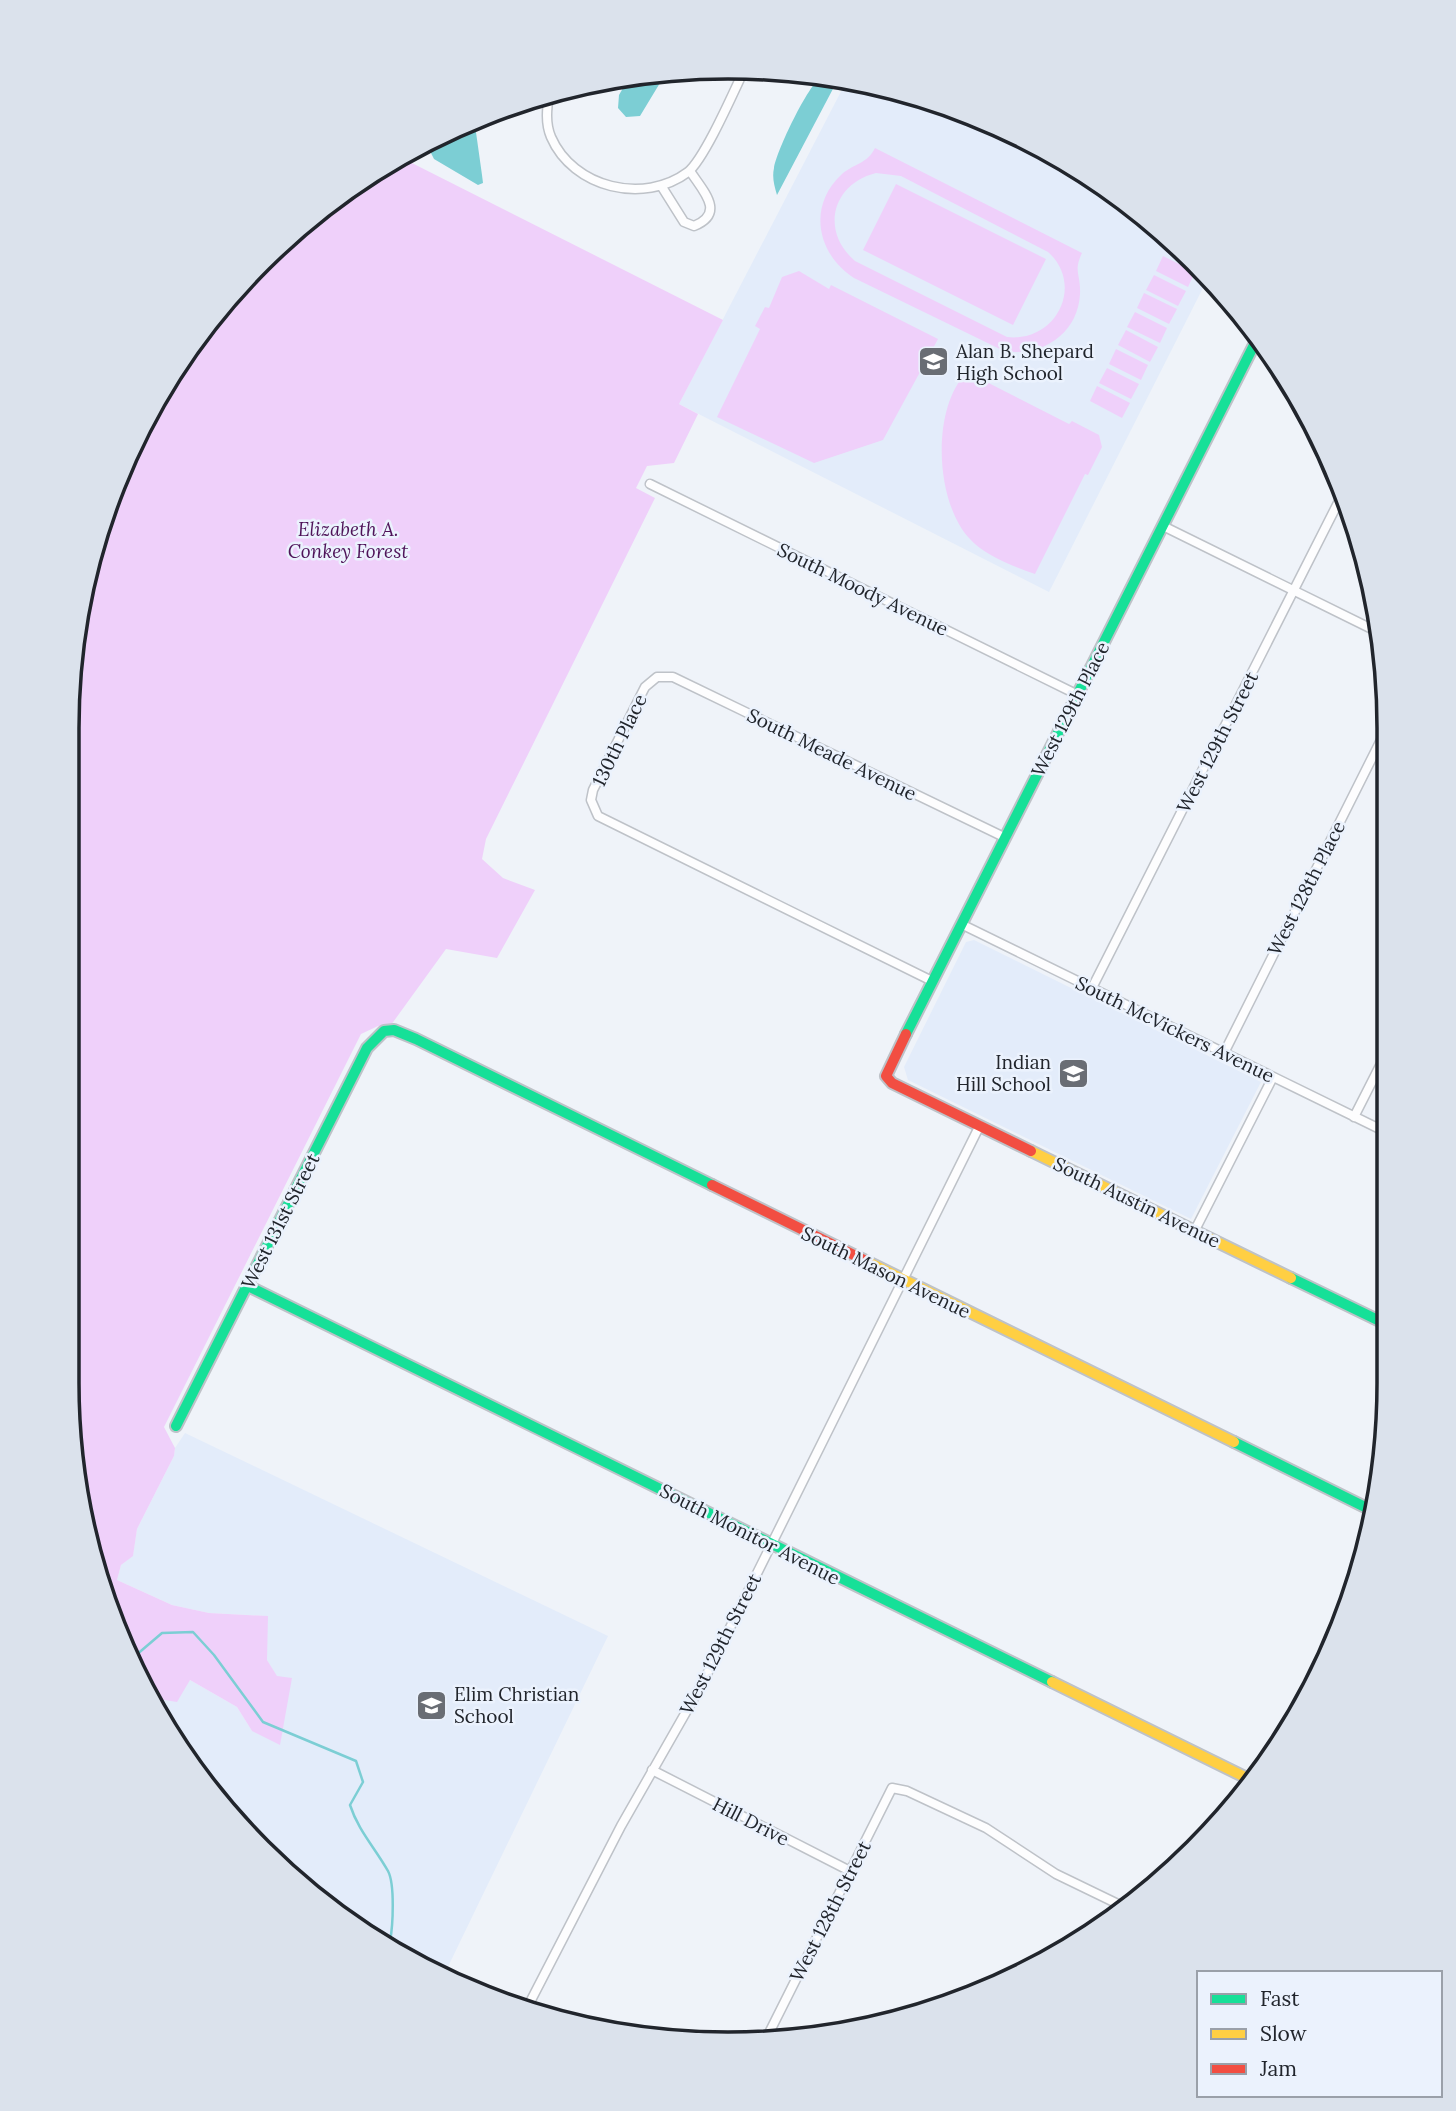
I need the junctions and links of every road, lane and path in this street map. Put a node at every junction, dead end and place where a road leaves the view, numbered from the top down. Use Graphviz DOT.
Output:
graph roads {
  1 [pos="740,79"];
  2 [pos="547,105"];
  3 [pos="690,171"];
  4 [pos="662,187"];
  5 [pos="1253,347"];
  6 [pos="650,484"];
  7 [pos="1337,504"];
  8 [pos="1163,526"];
  9 [pos="1294,591"];
  10 [pos="1369,628"];
  11 [pos="657,677"];
  12 [pos="1076,694"];
  13 [pos="1377,748"];
  14 [pos="1006,838"];
  15 [pos="961,924"];
  16 [pos="932,981"];
  17 [pos="1092,988"];
  18 [pos="396,1030"];
  19 [pos="1224,1053"];
  20 [pos="1377,1071"];
  21 [pos="886,1076"];
  22 [pos="1273,1077"];
  23 [pos="1354,1116"];
  24 [pos="980,1125"];
  25 [pos="1377,1128"];
  26 [pos="1195,1230"];
  27 [pos="902,1280"];
  28 [pos="248,1286"];
  29 [pos="1377,1320"];
  30 [pos="176,1426"];
  31 [pos="1365,1507"];
  32 [pos="771,1545"];
  33 [pos="652,1770"];
  34 [pos="1244,1777"];
  35 [pos="850,1871"];
  36 [pos="1116,1903"];
  37 [pos="530,2001"];
  38 [pos="770,2031"];
  1 -- 3 [label="street"];
  2 -- 4 [label="street"];
  3 -- 4 [label="street"];
  3 -- 4 [label="street"];
  5 -- 8 [label="street, West 129th Place"];
  6 -- 12 [label="street, South Moody Avenue"];
  7 -- 9 [label="street, West 129th Street"];
  8 -- 9 [label="street"];
  8 -- 12 [label="street, West 129th Place"];
  9 -- 10 [label="street"];
  9 -- 17 [label="street, West 129th Street"];
  11 -- 14 [label="street, South Meade Avenue"];
  11 -- 16 [label="street, 130th Place"];
  12 -- 14 [label="street, West 129th Place"];
  13 -- 19 [label="street, West 128th Place"];
  14 -- 15 [label="street, West 129th Place"];
  15 -- 16 [label="street, West 129th Place"];
  15 -- 17 [label="street, South McVickers Avenue"];
  16 -- 21 [label="street, West 129th Place"];
  17 -- 19 [label="street, South McVickers Avenue"];
  18 -- 27 [label="street, South Mason Avenue"];
  18 -- 28 [label="street, West 131st Street"];
  19 -- 22 [label="street, South McVickers Avenue"];
  20 -- 23 [label="street"];
  21 -- 24 [label="street, South Austin Avenue"];
  22 -- 23 [label="street, South McVickers Avenue"];
  22 -- 26 [label="street"];
  23 -- 25 [label="street, South McVickers Avenue"];
  24 -- 26 [label="street, South Austin Avenue"];
  24 -- 27 [label="street, West 129th Street"];
  26 -- 29 [label="street, South Austin Avenue"];
  27 -- 31 [label="street, South Mason Avenue"];
  27 -- 32 [label="street, West 129th Street"];
  28 -- 30 [label="street, West 131st Street"];
  28 -- 32 [label="street, South Monitor Avenue"];
  32 -- 33 [label="street, West 129th Street"];
  32 -- 34 [label="street, South Monitor Avenue"];
  33 -- 35 [label="street, Hill Drive"];
  33 -- 37 [label="street, West 129th Street"];
  35 -- 36 [label="street, West 128th Street"];
  35 -- 38 [label="street, West 128th Street"];
}
